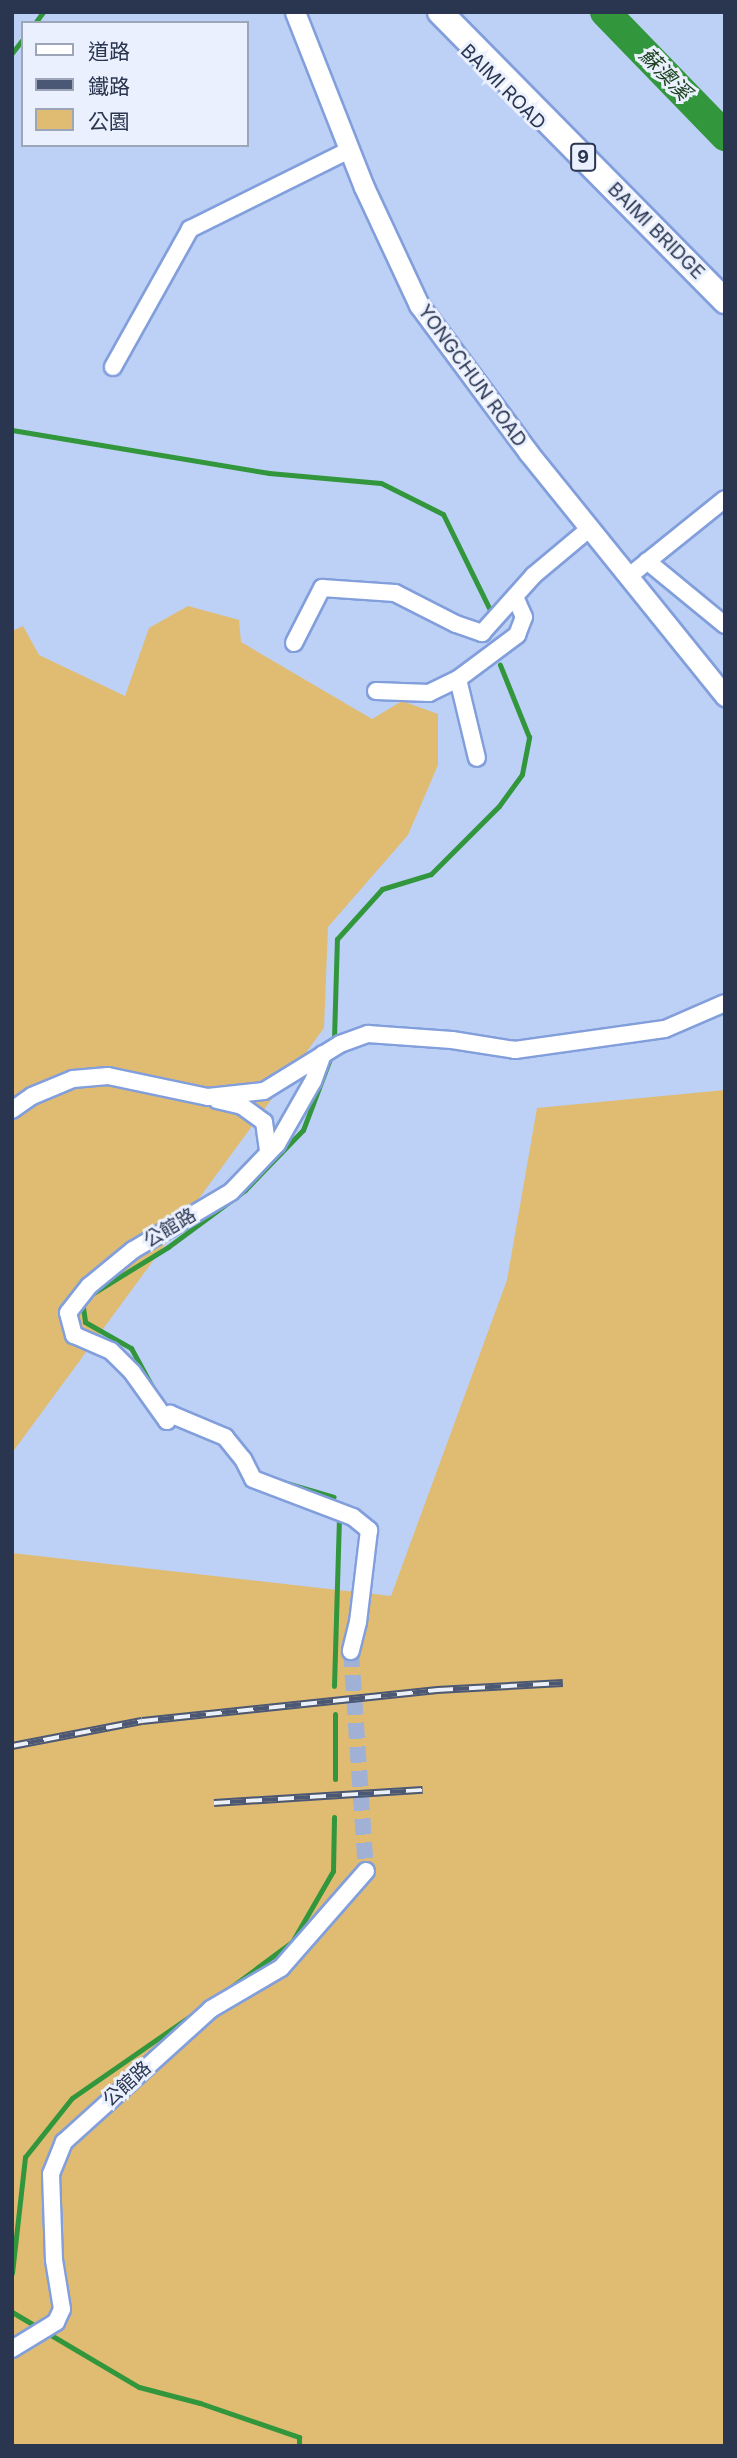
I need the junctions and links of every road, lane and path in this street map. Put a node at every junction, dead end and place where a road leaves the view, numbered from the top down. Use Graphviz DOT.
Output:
graph roads {
  1 [pos="295,12"];
  2 [pos="429,12"];
  3 [pos="440,12"];
  4 [pos="464,12"];
  5 [pos="349,150"];
  6 [pos="725,277"];
  7 [pos="725,301"];
  8 [pos="725,312"];
  9 [pos="113,367"];
  10 [pos="725,499"];
  11 [pos="589,529"];
  12 [pos="647,561"];
  13 [pos="628,577"];
  14 [pos="515,597"];
  15 [pos="725,625"];
  16 [pos="294,643"];
  17 [pos="458,679"];
  18 [pos="376,691"];
  19 [pos="725,696"];
  20 [pos="477,758"];
  21 [pos="725,1003"];
  22 [pos="323,1054"];
  23 [pos="208,1097"];
  24 [pos="12,1110"];
  25 [pos="268,1150"];
  26 [pos="351,1651"];
  27 [pos="366,1871"];
  28 [pos="12,2349"];
  1 -- 5 [label="street, YONGCHUN ROAD"];
  2 -- 8 [label="street, BAIMI ROAD"];
  3 -- 7 [label="main road, BAIMI BRIDGE / 9"];
  4 -- 6 [label="main road, BAIMI BRIDGE / 9"];
  5 -- 9 [label="street"];
  5 -- 11 [label="street, YONGCHUN ROAD"];
  10 -- 12 [label="street"];
  11 -- 13 [label="street, YONGCHUN ROAD"];
  11 -- 14 [label="street"];
  12 -- 13 [label="street"];
  12 -- 15 [label="street"];
  13 -- 19 [label="street, YONGCHUN ROAD"];
  14 -- 16 [label="street"];
  14 -- 17 [label="street"];
  17 -- 18 [label="street"];
  17 -- 20 [label="street"];
  21 -- 22 [label="street"];
  22 -- 23 [label="street"];
  22 -- 25 [label="street, 公館路"];
  23 -- 24 [label="street"];
  23 -- 25 [label="street"];
  25 -- 26 [label="street, 公館路"];
  27 -- 28 [label="street, 公館路"];
}
